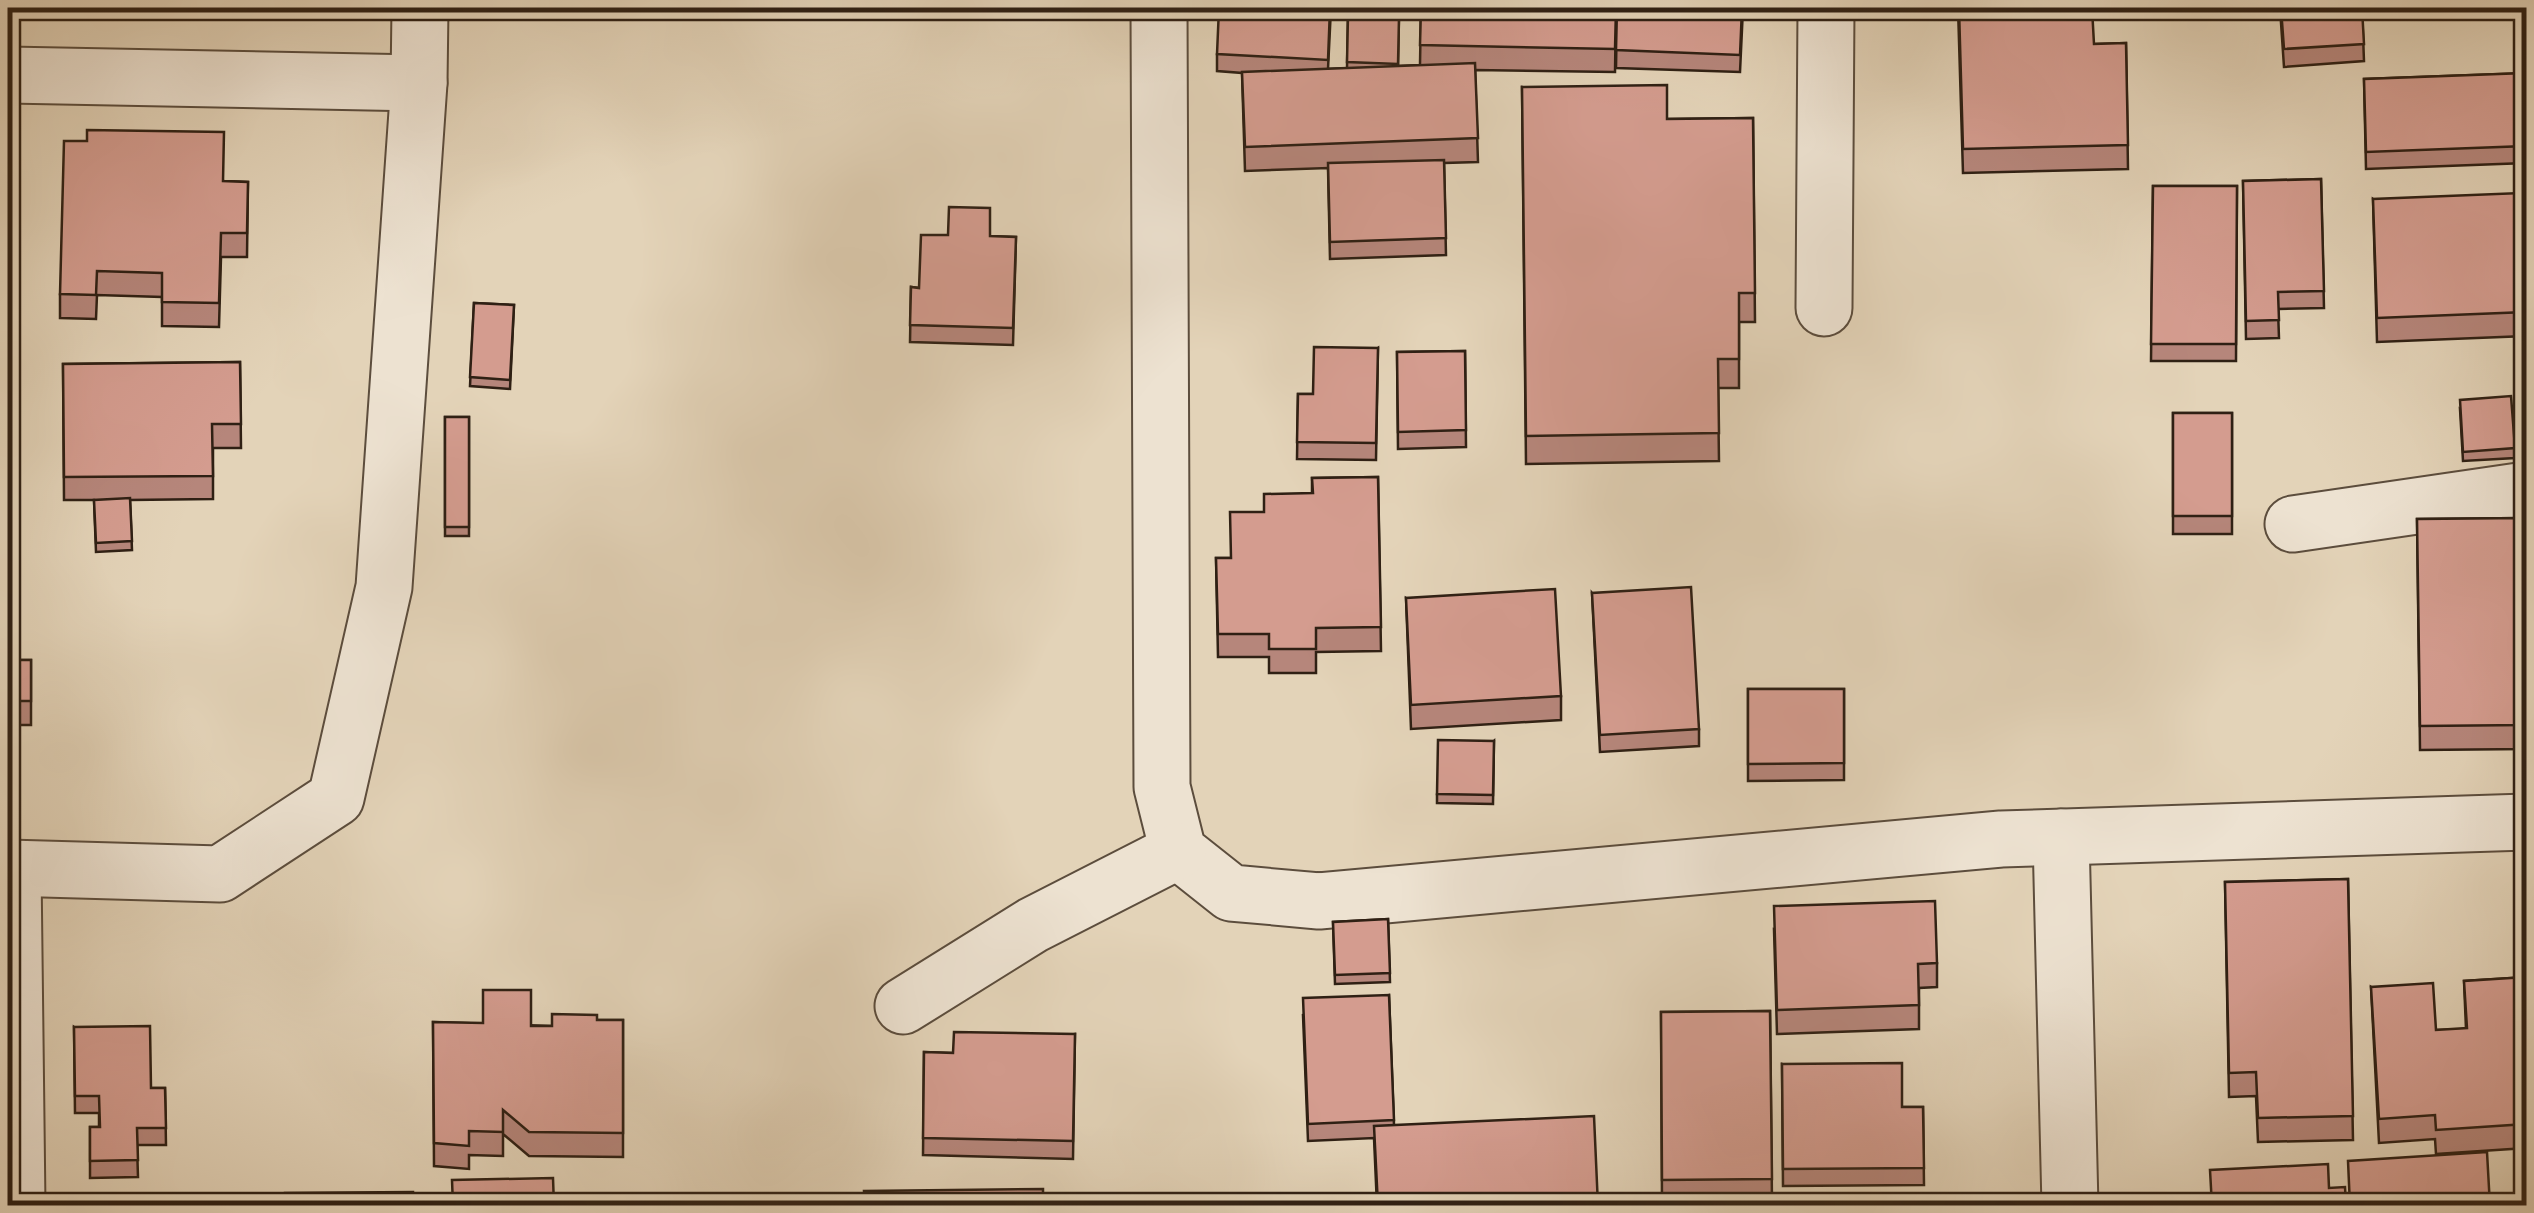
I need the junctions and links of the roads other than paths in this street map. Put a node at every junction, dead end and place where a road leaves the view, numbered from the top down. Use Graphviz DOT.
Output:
graph roads {
  1 [pos="420,8"];
  2 [pos="1159,8"];
  3 [pos="1826,8"];
  4 [pos="8,75"];
  5 [pos="419,83"];
  6 [pos="1824,308"];
  7 [pos="2526,490"];
  8 [pos="2293,524"];
  9 [pos="2526,822"];
  10 [pos="2060,837"];
  11 [pos="1178,852"];
  12 [pos="10,869"];
  13 [pos="904,1006"];
  14 [pos="16,1206"];
  15 [pos="2070,1206"];
  1 -- 5 [label="street"];
  2 -- 11 [label="street"];
  3 -- 6 [label="street"];
  4 -- 5 [label="street"];
  5 -- 12 [label="street"];
  7 -- 8 [label="street"];
  9 -- 10 [label="street"];
  10 -- 11 [label="street"];
  10 -- 15 [label="street"];
  11 -- 13 [label="street"];
  12 -- 14 [label="street"];
}
